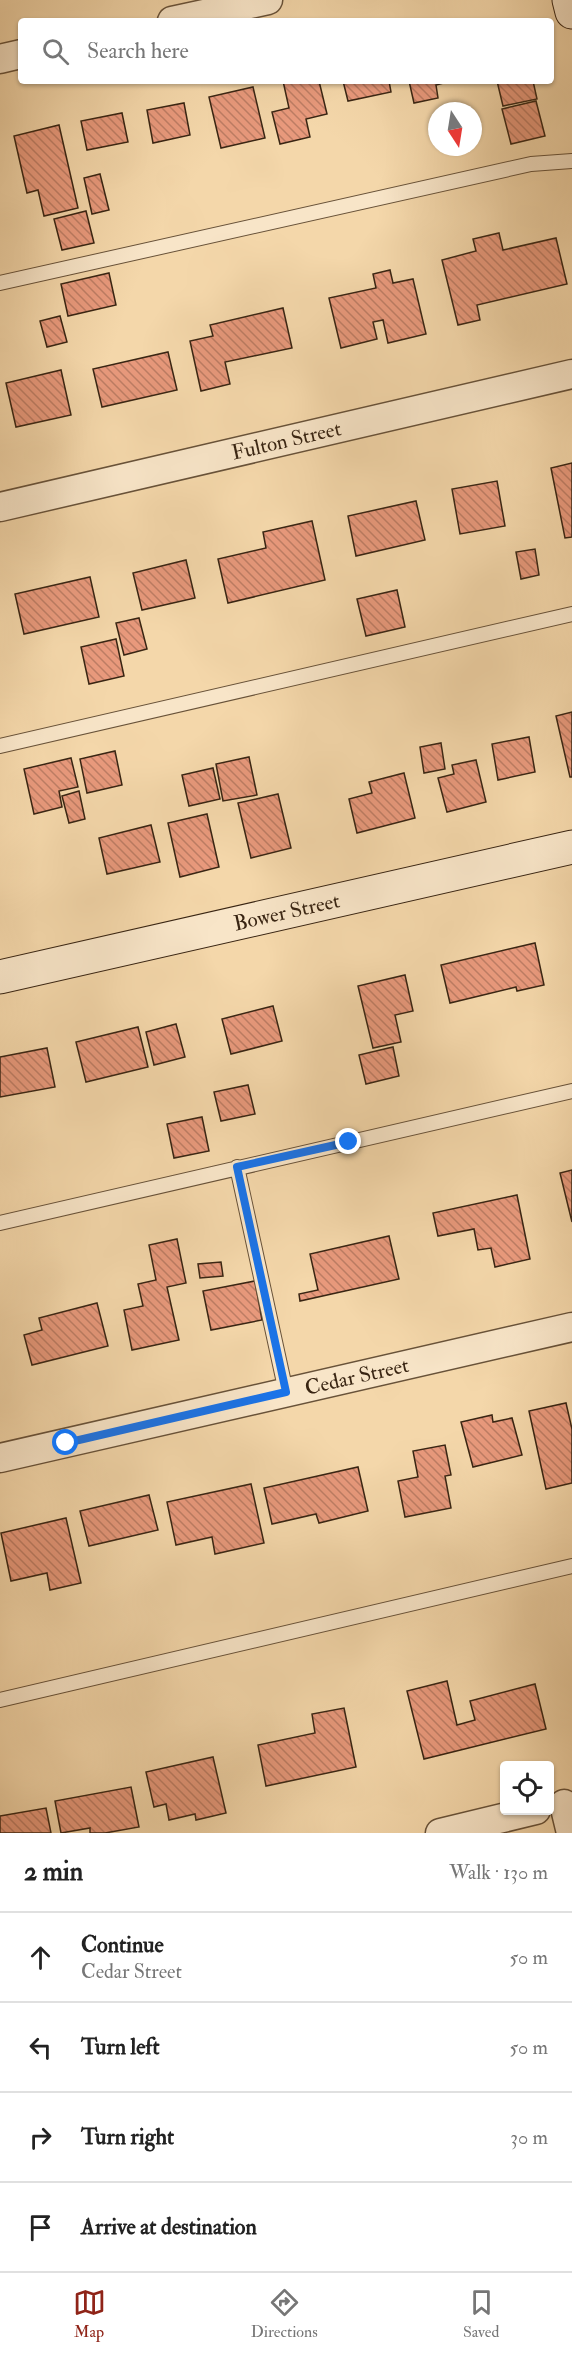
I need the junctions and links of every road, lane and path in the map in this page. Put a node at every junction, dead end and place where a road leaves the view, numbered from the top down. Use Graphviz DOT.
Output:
graph roads {
  1 [pos="268,0"];
  2 [pos="569,0"];
  3 [pos="572,12"];
  4 [pos="186,18"];
  5 [pos="18,55"];
  6 [pos="0,59"];
  7 [pos="572,161"];
  8 [pos="0,283"];
  9 [pos="572,374"];
  10 [pos="0,507"];
  11 [pos="572,614"];
  12 [pos="0,746"];
  13 [pos="572,847"];
  14 [pos="0,977"];
  15 [pos="572,1091"];
  16 [pos="237,1167"];
  17 [pos="0,1223"];
  18 [pos="572,1327"];
  19 [pos="286,1392"];
  20 [pos="0,1458"];
  21 [pos="572,1566"];
  22 [pos="0,1701"];
  23 [pos="562,1804"];
  24 [pos="515,1815"];
  25 [pos="440,1833"];
  26 [pos="571,1833"];
  1 -- 4 [label="street"];
  2 -- 3 [label="street"];
  5 -- 6 [label="street"];
  7 -- 8 [label="lane"];
  9 -- 10 [label="street, Fulton Street"];
  11 -- 12 [label="lane"];
  13 -- 14 [label="street, Bower Street"];
  15 -- 16 [label="lane"];
  16 -- 17 [label="lane"];
  16 -- 19 [label="lane"];
  18 -- 19 [label="street, Cedar Street"];
  19 -- 20 [label="street, Cedar Street"];
  21 -- 22 [label="lane"];
  23 -- 26 [label="street"];
  24 -- 25 [label="street"];
}
